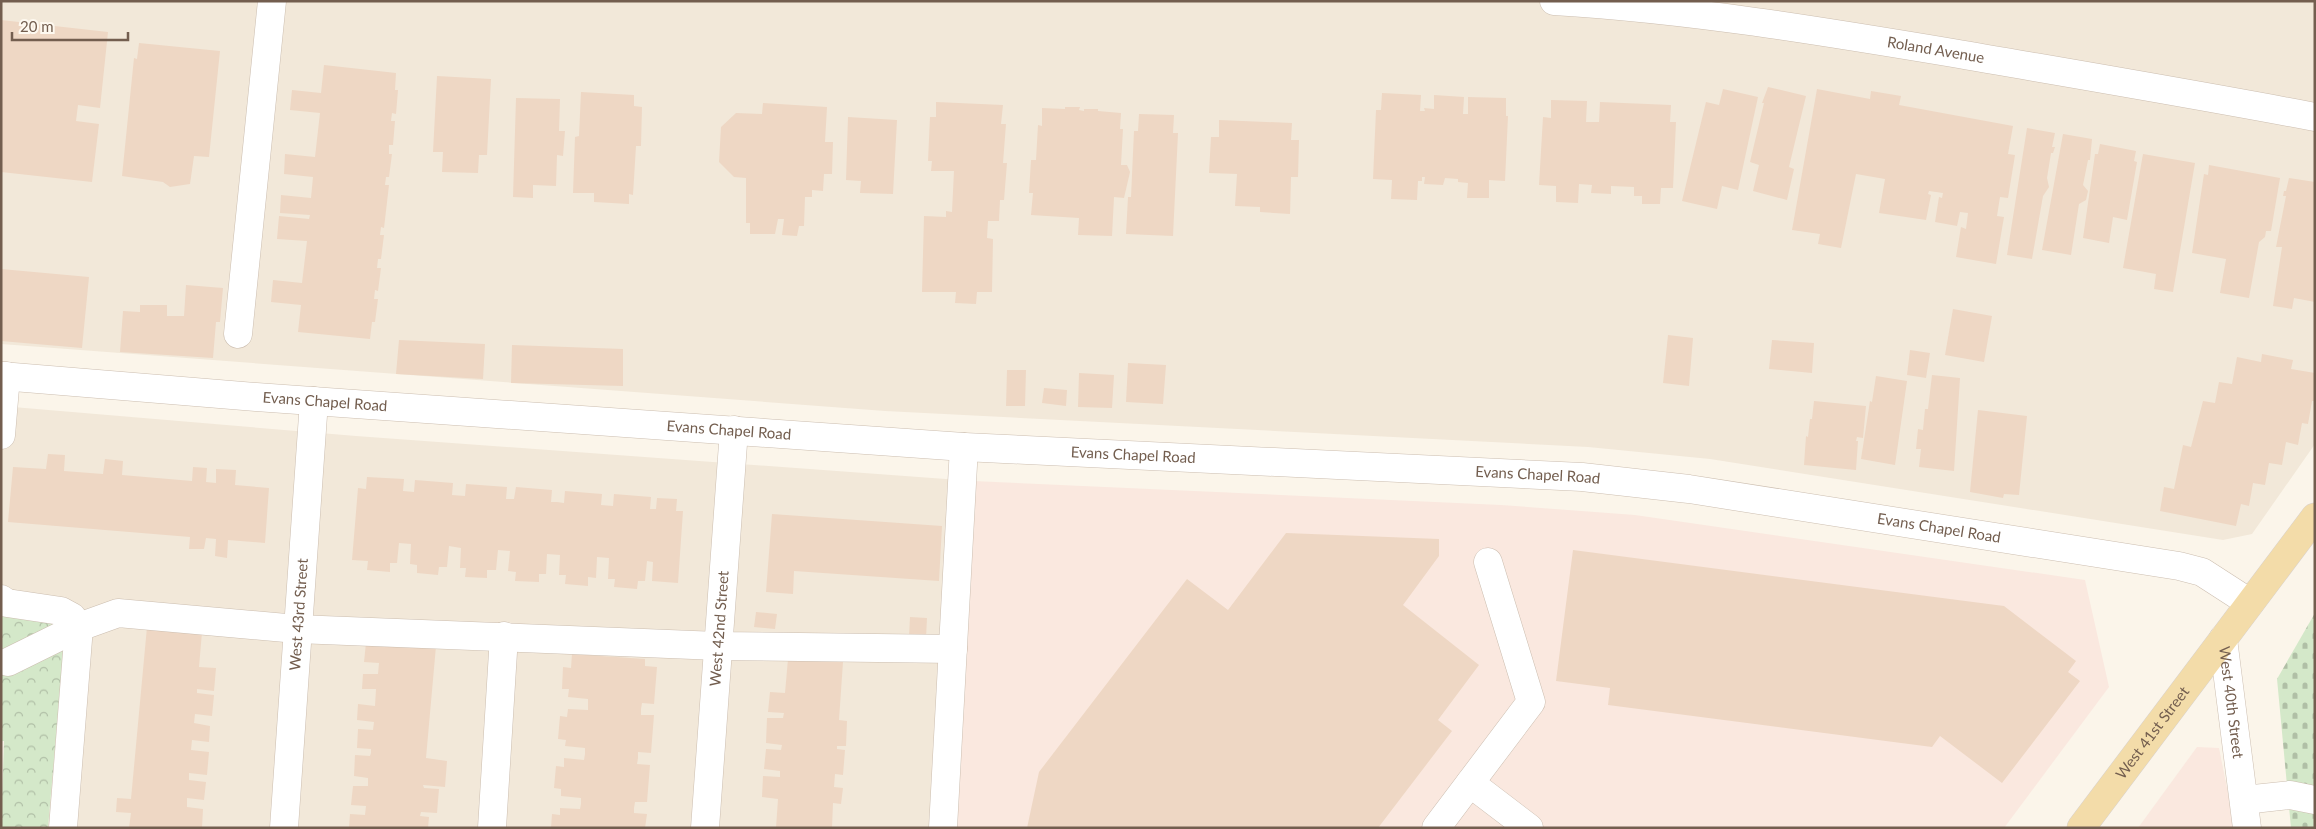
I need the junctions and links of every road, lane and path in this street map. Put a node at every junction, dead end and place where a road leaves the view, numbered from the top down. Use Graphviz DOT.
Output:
graph roads {
  1 [pos="272,1"];
  2 [pos="1554,1"];
  3 [pos="1660,6"];
  4 [pos="2315,117"];
  5 [pos="238,334"];
  6 [pos="4,376"];
  7 [pos="314,401"];
  8 [pos="734,430"];
  9 [pos="1,435"];
  10 [pos="964,447"];
  11 [pos="2315,516"];
  12 [pos="1488,562"];
  13 [pos="1,599"];
  14 [pos="2250,603"];
  15 [pos="79,627"];
  16 [pos="298,628"];
  17 [pos="504,636"];
  18 [pos="2223,639"];
  19 [pos="718,646"];
  20 [pos="952,649"];
  21 [pos="8,662"];
  22 [pos="1470,783"];
  23 [pos="2244,800"];
  24 [pos="2315,800"];
  25 [pos="64,828"];
  26 [pos="284,828"];
  27 [pos="492,828"];
  28 [pos="705,828"];
  29 [pos="942,828"];
  30 [pos="1436,828"];
  31 [pos="1529,828"];
  32 [pos="2082,828"];
  33 [pos="2247,828"];
  1 -- 5 [label="street"];
  2 -- 3 [label="street, Roland Avenue"];
  3 -- 4 [label="street, Roland Avenue"];
  6 -- 7 [label="street, Evans Chapel Road"];
  6 -- 9 [label="street"];
  7 -- 8 [label="street, Evans Chapel Road"];
  7 -- 16 [label="street, West 43rd Street"];
  8 -- 10 [label="street, Evans Chapel Road"];
  8 -- 19 [label="street, West 42nd Street"];
  10 -- 14 [label="street, Evans Chapel Road"];
  10 -- 20 [label="street"];
  11 -- 14 [label="main road, West 40th Street"];
  12 -- 22 [label="street"];
  13 -- 15 [label="street"];
  14 -- 18 [label="main road, West 40th Street"];
  15 -- 16 [label="street"];
  15 -- 21 [label="street"];
  15 -- 25 [label="street"];
  16 -- 17 [label="street"];
  16 -- 26 [label="street, West 43rd Street"];
  17 -- 19 [label="street"];
  17 -- 27 [label="street"];
  18 -- 23 [label="street, West 40th Street"];
  18 -- 32 [label="main road, West 41st Street"];
  19 -- 20 [label="street"];
  19 -- 28 [label="street, West 42nd Street"];
  20 -- 29 [label="street"];
  22 -- 30 [label="street"];
  22 -- 31 [label="street"];
  23 -- 24 [label="street"];
  23 -- 33 [label="street, West 40th Street"];
}
